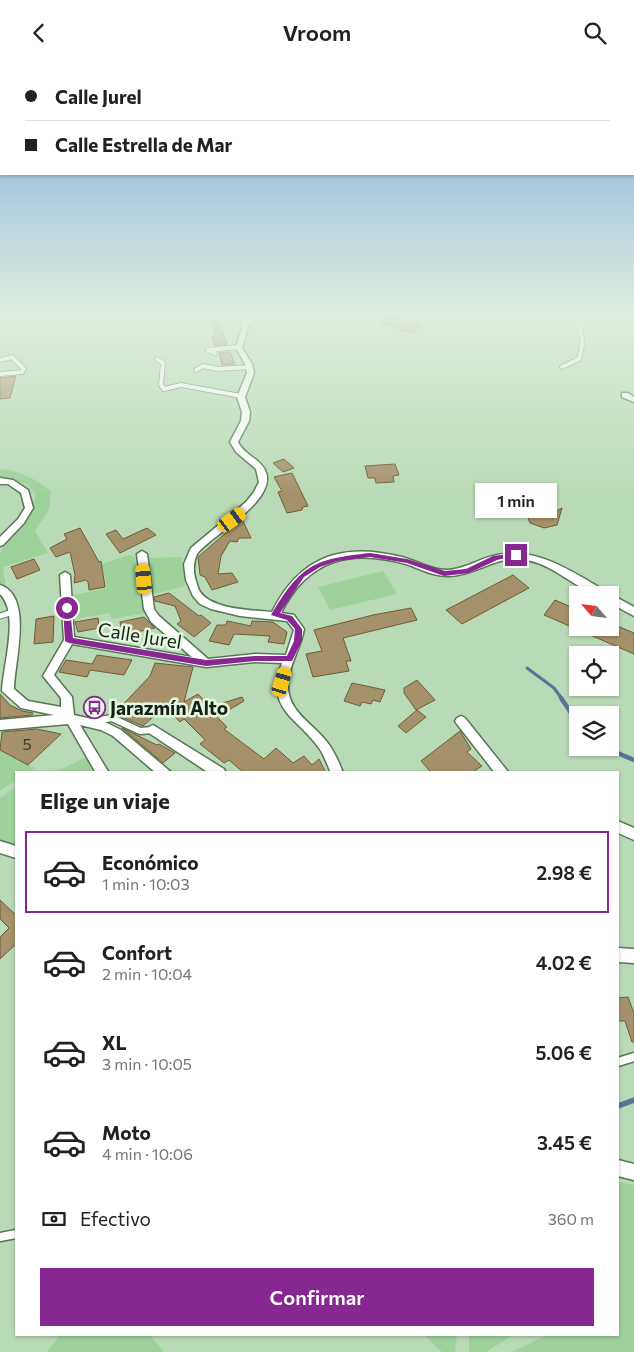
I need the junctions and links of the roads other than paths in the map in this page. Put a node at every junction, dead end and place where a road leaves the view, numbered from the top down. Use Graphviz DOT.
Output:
graph roads {
  1 [pos="162,375"];
  2 [pos="251,375"];
  3 [pos="625,395"];
  4 [pos="241,396"];
  5 [pos="634,400"];
  6 [pos="0,481"];
  7 [pos="0,543"];
  8 [pos="142,554"];
  9 [pos="64,575"];
  10 [pos="588,586"];
  11 [pos="0,588"];
  12 [pos="619,604"];
  13 [pos="13,611"];
  14 [pos="634,612"];
  15 [pos="275,615"];
  16 [pos="0,616"];
  17 [pos="69,641"];
  18 [pos="290,659"];
  19 [pos="206,663"];
  20 [pos="69,717"];
  21 [pos="92,721"];
  22 [pos="461,721"];
  23 [pos="2,726"];
  24 [pos="153,731"];
  25 [pos="102,771"];
  26 [pos="164,771"];
  27 [pos="217,771"];
  28 [pos="337,771"];
  29 [pos="500,771"];
  30 [pos="619,827"];
  31 [pos="634,834"];
  32 [pos="0,847"];
  33 [pos="15,851"];
  34 [pos="619,955"];
  35 [pos="634,956"];
  36 [pos="634,1057"];
  37 [pos="619,1062"];
  38 [pos="619,1168"];
  39 [pos="634,1172"];
  40 [pos="15,1234"];
  41 [pos="0,1237"];
  1 -- 4 [label="lane"];
  2 -- 4 [label="street"];
  3 -- 5 [label="street"];
  4 -- 15 [label="street"];
  6 -- 7 [label="street"];
  8 -- 19 [label="street"];
  9 -- 17 [label="street, Calle Jurel"];
  10 -- 15 [label="street"];
  11 -- 13 [label="street"];
  12 -- 14 [label="street"];
  13 -- 16 [label="lane"];
  13 -- 20 [label="street"];
  15 -- 18 [label="street"];
  17 -- 19 [label="street, Calle Jurel"];
  17 -- 20 [label="street, Calle Jurel"];
  18 -- 19 [label="street, Calle Jurel"];
  18 -- 28 [label="street"];
  20 -- 21 [label="street"];
  20 -- 23 [label="street"];
  20 -- 25 [label="street"];
  21 -- 24 [label="lane"];
  21 -- 26 [label="street"];
  22 -- 29 [label="street"];
  24 -- 27 [label="street"];
  30 -- 31 [label="street"];
  32 -- 33 [label="street"];
  34 -- 35 [label="street"];
  36 -- 37 [label="lane"];
  38 -- 39 [label="street"];
  40 -- 41 [label="lane"];
}
